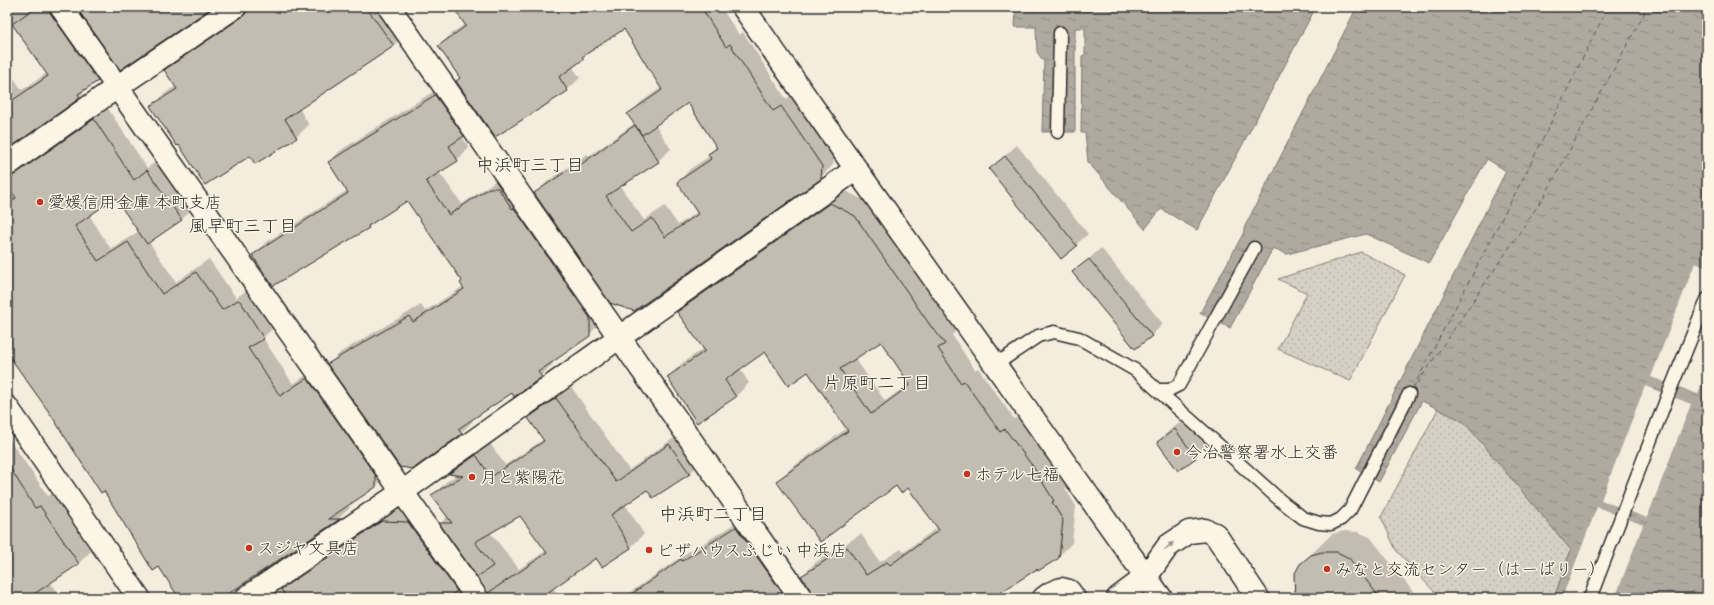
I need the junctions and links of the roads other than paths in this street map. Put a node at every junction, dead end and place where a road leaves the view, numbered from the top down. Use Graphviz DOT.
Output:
graph roads {
  1 [pos="61,7"];
  2 [pos="235,7"];
  3 [pos="389,7"];
  4 [pos="743,7"];
  5 [pos="1060,33"];
  6 [pos="117,87"];
  7 [pos="1058,132"];
  8 [pos="7,165"];
  9 [pos="856,169"];
  10 [pos="1254,248"];
  11 [pos="1707,299"];
  12 [pos="619,338"];
  13 [pos="995,364"];
  14 [pos="1158,390"];
  15 [pos="1409,394"];
  16 [pos="7,407"];
  17 [pos="402,492"];
  18 [pos="1146,577"];
  19 [pos="1252,594"];
  20 [pos="139,598"];
  21 [pos="246,598"];
  22 [pos="477,598"];
  23 [pos="801,598"];
  24 [pos="1044,598"];
  25 [pos="1074,598"];
  26 [pos="1118,598"];
  27 [pos="1161,598"];
  28 [pos="1590,598"];
  1 -- 6 [label="street"];
  2 -- 6 [label="street"];
  3 -- 12 [label="street"];
  4 -- 9 [label="street"];
  5 -- 7 [label="lane"];
  6 -- 8 [label="street"];
  6 -- 17 [label="street"];
  9 -- 12 [label="street"];
  9 -- 13 [label="street"];
  10 -- 14 [label="lane"];
  11 -- 28 [label="lane"];
  12 -- 17 [label="street"];
  12 -- 23 [label="street"];
  13 -- 14 [label="lane"];
  13 -- 18 [label="street"];
  14 -- 15 [label="lane"];
  16 -- 20 [label="street"];
  17 -- 21 [label="street"];
  17 -- 22 [label="street"];
  18 -- 19 [label="street, one-way"];
  18 -- 26 [label="street"];
  18 -- 27 [label="street"];
  24 -- 25 [label="street"];
}
